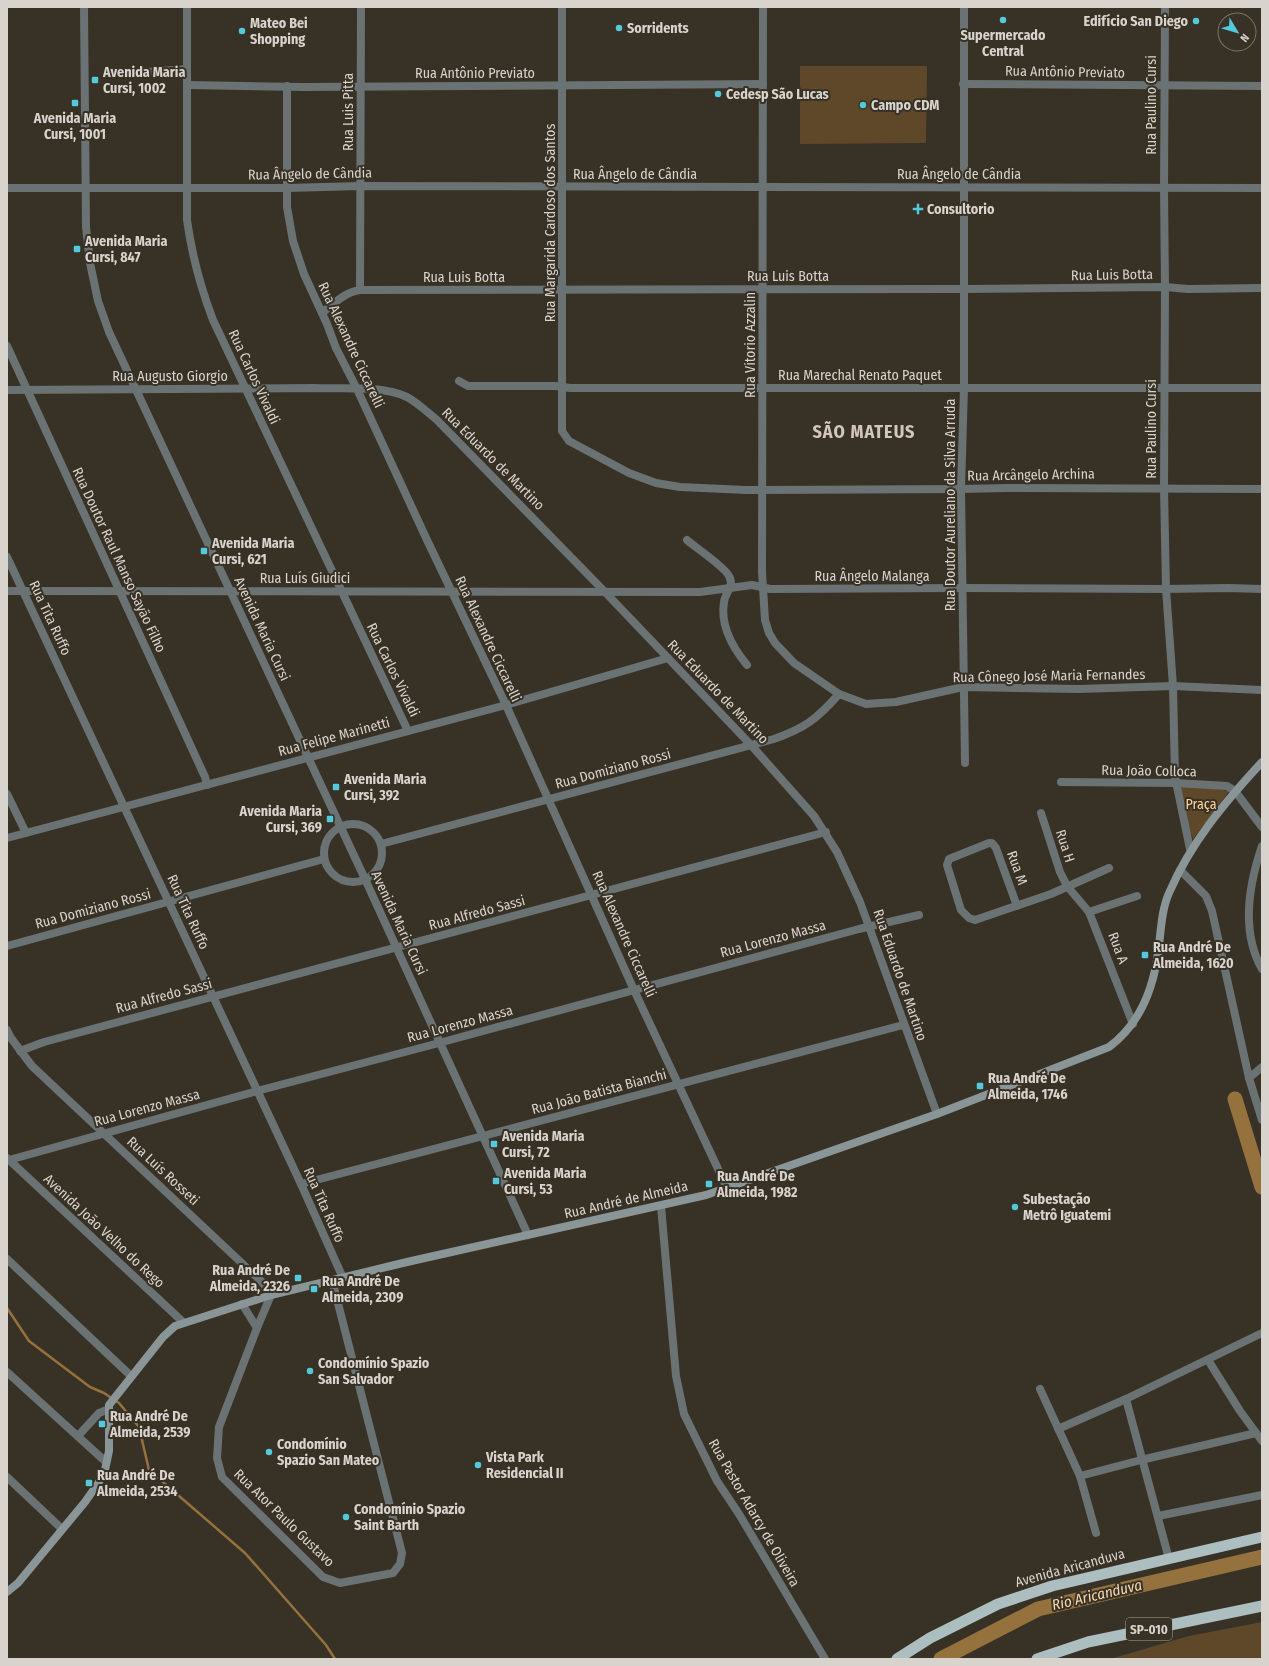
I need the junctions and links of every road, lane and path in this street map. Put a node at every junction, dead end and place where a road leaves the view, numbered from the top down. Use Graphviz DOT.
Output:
graph roads {
  1 [pos="84,7"];
  2 [pos="187,7"];
  3 [pos="362,7"];
  4 [pos="562,7"];
  5 [pos="763,7"];
  6 [pos="964,7"];
  7 [pos="1164,7"];
  8 [pos="187,69"];
  9 [pos="147,72"];
  10 [pos="763,84"];
  11 [pos="963,84"];
  12 [pos="187,85"];
  13 [pos="287,86"];
  14 [pos="361,86"];
  15 [pos="563,86"];
  16 [pos="1164,86"];
  17 [pos="1262,86"];
  18 [pos="360,186"];
  19 [pos="562,187"];
  20 [pos="963,187"];
  21 [pos="7,188"];
  22 [pos="187,188"];
  23 [pos="287,188"];
  24 [pos="764,188"];
  25 [pos="1164,188"];
  26 [pos="1262,188"];
  27 [pos="86,189"];
  28 [pos="1165,287"];
  29 [pos="1262,288"];
  30 [pos="763,289"];
  31 [pos="963,289"];
  32 [pos="360,290"];
  33 [pos="562,290"];
  34 [pos="322,313"];
  35 [pos="7,346"];
  36 [pos="459,381"];
  37 [pos="562,387"];
  38 [pos="964,388"];
  39 [pos="1262,388"];
  40 [pos="246,389"];
  41 [pos="357,389"];
  42 [pos="763,389"];
  43 [pos="1164,389"];
  44 [pos="7,390"];
  45 [pos="26,390"];
  46 [pos="136,390"];
  47 [pos="566,438"];
  48 [pos="1164,488"];
  49 [pos="962,489"];
  50 [pos="1262,489"];
  51 [pos="763,490"];
  52 [pos="687,540"];
  53 [pos="7,557"];
  54 [pos="763,587"];
  55 [pos="962,588"];
  56 [pos="730,589"];
  57 [pos="1166,589"];
  58 [pos="1262,589"];
  59 [pos="7,591"];
  60 [pos="23,591"];
  61 [pos="119,591"];
  62 [pos="230,591"];
  63 [pos="341,591"];
  64 [pos="451,591"];
  65 [pos="604,591"];
  66 [pos="668,658"];
  67 [pos="747,665"];
  68 [pos="1173,686"];
  69 [pos="963,687"];
  70 [pos="1262,690"];
  71 [pos="838,694"];
  72 [pos="506,705"];
  73 [pos="408,731"];
  74 [pos="751,745"];
  75 [pos="308,758"];
  76 [pos="1262,762"];
  77 [pos="965,763"];
  78 [pos="1061,782"];
  79 [pos="1176,783"];
  80 [pos="207,785"];
  81 [pos="1235,791"];
  82 [pos="7,794"];
  83 [pos="549,800"];
  84 [pos="124,807"];
  85 [pos="1041,813"];
  86 [pos="340,826"];
  87 [pos="1262,827"];
  88 [pos="826,832"];
  89 [pos="26,833"];
  90 [pos="7,838"];
  91 [pos="382,844"];
  92 [pos="1262,846"];
  93 [pos="1190,850"];
  94 [pos="324,859"];
  95 [pos="1109,868"];
  96 [pos="1180,870"];
  97 [pos="365,879"];
  98 [pos="1068,886"];
  99 [pos="592,896"];
  100 [pos="1136,896"];
  101 [pos="169,902"];
  102 [pos="1017,906"];
  103 [pos="1089,912"];
  104 [pos="919,915"];
  105 [pos="870,927"];
  106 [pos="7,946"];
  107 [pos="397,948"];
  108 [pos="1262,969"];
  109 [pos="634,990"];
  110 [pos="213,997"];
  111 [pos="1133,1024"];
  112 [pos="903,1025"];
  113 [pos="7,1030"];
  114 [pos="439,1043"];
  115 [pos="20,1051"];
  116 [pos="1262,1068"];
  117 [pos="1249,1078"];
  118 [pos="678,1084"];
  119 [pos="257,1091"];
  120 [pos="936,1114"];
  121 [pos="1262,1120"];
  122 [pos="104,1133"];
  123 [pos="483,1137"];
  124 [pos="8,1159"];
  125 [pos="301,1184"];
  126 [pos="727,1188"];
  127 [pos="661,1206"];
  128 [pos="528,1235"];
  129 [pos="7,1259"];
  130 [pos="343,1278"];
  131 [pos="332,1280"];
  132 [pos="271,1295"];
  133 [pos="242,1304"];
  134 [pos="183,1322"];
  135 [pos="257,1328"];
  136 [pos="1262,1333"];
  137 [pos="1208,1360"];
  138 [pos="7,1372"];
  139 [pos="131,1376"];
  140 [pos="1040,1389"];
  141 [pos="1126,1399"];
  142 [pos="109,1407"];
  143 [pos="1058,1429"];
  144 [pos="1256,1433"];
  145 [pos="78,1436"];
  146 [pos="1262,1441"];
  147 [pos="1141,1460"];
  148 [pos="106,1462"];
  149 [pos="1080,1476"];
  150 [pos="7,1477"];
  151 [pos="1262,1495"];
  152 [pos="1158,1516"];
  153 [pos="62,1529"];
  154 [pos="1096,1533"];
  155 [pos="1262,1537"];
  156 [pos="1169,1558"];
  157 [pos="9,1588"];
  158 [pos="1262,1606"];
  159 [pos="824,1659"];
  160 [pos="897,1659"];
  161 [pos="1037,1659"];
  1 -- 27 [label="street, Avenida Maria Cursi"];
  2 -- 8 [label="street, Rua Carlos Vivaldi"];
  3 -- 14 [label="street, Rua Luis Pitta"];
  4 -- 15 [label="street, Rua Margarida Cardoso dos Santos"];
  5 -- 10 [label="street, Rua Vitorio Azzalin"];
  6 -- 11 [label="street, Rua Doutor Aureliano da Silva Arruda"];
  7 -- 16 [label="street, Rua Paulino Cursi"];
  8 -- 9 [label="street"];
  8 -- 12 [label="street, Rua Carlos Vivaldi"];
  10 -- 15 [label="street, Rua Antônio Previato"];
  10 -- 24 [label="street, Rua Vitorio Azzalin"];
  11 -- 16 [label="street, Rua Antônio Previato"];
  11 -- 20 [label="street, Rua Doutor Aureliano da Silva Arruda"];
  12 -- 13 [label="street, Rua Antônio Previato"];
  12 -- 22 [label="street, Rua Carlos Vivaldi"];
  13 -- 14 [label="street, Rua Antônio Previato"];
  13 -- 23 [label="street, Rua Alexandre Ciccarelli"];
  14 -- 15 [label="street, Rua Antônio Previato"];
  14 -- 18 [label="street, Rua Luis Pitta"];
  15 -- 19 [label="street, Rua Margarida Cardoso dos Santos"];
  16 -- 17 [label="street, Rua Antônio Previato"];
  16 -- 25 [label="street, Rua Paulino Cursi"];
  18 -- 19 [label="street, Rua Ângelo de Cândia"];
  18 -- 23 [label="street, Rua Ângelo de Cândia"];
  18 -- 32 [label="street, Rua Luis Pitta"];
  19 -- 24 [label="street, Rua Ângelo de Cândia"];
  19 -- 33 [label="street, Rua Margarida Cardoso dos Santos"];
  20 -- 24 [label="street, Rua Ângelo de Cândia"];
  20 -- 25 [label="street, Rua Ângelo de Cândia"];
  20 -- 31 [label="street, Rua Doutor Aureliano da Silva Arruda"];
  21 -- 27 [label="street, Rua Ângelo de Cândia"];
  22 -- 23 [label="street, Rua Ângelo de Cândia"];
  22 -- 27 [label="street, Rua Ângelo de Cândia"];
  22 -- 40 [label="street, Rua Carlos Vivaldi"];
  23 -- 34 [label="street, Rua Alexandre Ciccarelli"];
  24 -- 30 [label="street, Rua Vitorio Azzalin"];
  25 -- 26 [label="street, Rua Ângelo de Cândia"];
  25 -- 28 [label="street, Rua Paulino Cursi"];
  27 -- 46 [label="street, Avenida Maria Cursi"];
  28 -- 29 [label="street, Rua Luis Botta"];
  28 -- 31 [label="street, Rua Luis Botta"];
  28 -- 43 [label="street, Rua Paulino Cursi"];
  30 -- 31 [label="street, Rua Luis Botta"];
  30 -- 33 [label="street, Rua Luis Botta"];
  30 -- 42 [label="street, Rua Vitorio Azzalin"];
  31 -- 38 [label="street, Rua Doutor Aureliano da Silva Arruda"];
  32 -- 33 [label="street, Rua Luis Botta"];
  32 -- 34 [label="street, Rua Luis Botta"];
  33 -- 37 [label="street, Rua Margarida Cardoso dos Santos"];
  34 -- 41 [label="street, Rua Alexandre Ciccarelli"];
  35 -- 45 [label="street, Rua Doutor Raul Manso Sayão Filho"];
  36 -- 37 [label="street, Rua Marechal Renato Paquet"];
  37 -- 42 [label="street, Rua Marechal Renato Paquet"];
  37 -- 47 [label="street, Rua Margarida Cardoso dos Santos"];
  38 -- 42 [label="street, Rua Marechal Renato Paquet"];
  38 -- 43 [label="street, Rua Marechal Renato Paquet"];
  38 -- 49 [label="street, Rua Doutor Aureliano da Silva Arruda"];
  39 -- 43 [label="street, Rua Marechal Renato Paquet"];
  40 -- 41 [label="street, Rua Augusto Giorgio"];
  40 -- 46 [label="street, Rua Augusto Giorgio"];
  40 -- 63 [label="street, Rua Carlos Vivaldi"];
  41 -- 64 [label="street, Rua Alexandre Ciccarelli"];
  41 -- 65 [label="street, Rua Eduardo de Martino"];
  42 -- 51 [label="street, Rua Vitorio Azzalin"];
  43 -- 48 [label="street, Rua Paulino Cursi"];
  44 -- 45 [label="street, Rua Augusto Giorgio"];
  45 -- 46 [label="street, Rua Augusto Giorgio"];
  45 -- 61 [label="street, Rua Doutor Raul Manso Sayão Filho"];
  46 -- 62 [label="street, Avenida Maria Cursi"];
  47 -- 51 [label="street, Rua Arcângelo Archina"];
  48 -- 49 [label="street, Rua Arcângelo Archina"];
  48 -- 50 [label="street, Rua Arcângelo Archina"];
  48 -- 57 [label="street, Rua Paulino Cursi"];
  49 -- 51 [label="street, Rua Arcângelo Archina"];
  49 -- 55 [label="street, Rua Doutor Aureliano da Silva Arruda"];
  51 -- 54 [label="street, Rua Vitorio Azzalin"];
  52 -- 56 [label="street"];
  53 -- 60 [label="street, Rua Tita Ruffo"];
  54 -- 55 [label="street, Rua Ângelo Malanga"];
  54 -- 56 [label="street, Rua Ângelo Malanga"];
  54 -- 71 [label="street, Rua Cônego José Maria Fernandes"];
  55 -- 57 [label="street, Rua Ângelo Malanga"];
  55 -- 69 [label="street, Rua Doutor Aureliano da Silva Arruda"];
  56 -- 65 [label="street, Rua Ângelo Malanga"];
  56 -- 67 [label="street"];
  57 -- 58 [label="street, Rua Ângelo Malanga"];
  57 -- 68 [label="street, Rua Paulino Cursi"];
  59 -- 60 [label="street, Rua Luís Giudici"];
  60 -- 61 [label="street, Rua Luís Giudici"];
  60 -- 84 [label="street, Rua Tita Ruffo"];
  61 -- 62 [label="street, Rua Luís Giudici"];
  61 -- 80 [label="street, Rua Doutor Raul Manso Sayão Filho"];
  62 -- 63 [label="street, Rua Luís Giudici"];
  62 -- 75 [label="street, Avenida Maria Cursi"];
  63 -- 64 [label="street, Rua Luís Giudici"];
  63 -- 73 [label="street, Rua Carlos Vivaldi"];
  64 -- 65 [label="street, Rua Luís Giudici"];
  64 -- 72 [label="street, Rua Alexandre Ciccarelli"];
  65 -- 66 [label="street, Rua Eduardo de Martino"];
  66 -- 72 [label="street, Rua Felipe Marinetti"];
  66 -- 74 [label="street, Rua Eduardo de Martino"];
  68 -- 69 [label="street, Rua Cônego José Maria Fernandes"];
  68 -- 70 [label="street, Rua Cônego José Maria Fernandes"];
  68 -- 79 [label="street, Rua Paulino Cursi"];
  69 -- 71 [label="street, Rua Cônego José Maria Fernandes"];
  69 -- 77 [label="street, Rua Doutor Aureliano da Silva Arruda"];
  71 -- 74 [label="street, Rua Domiziano Rossi"];
  72 -- 73 [label="street, Rua Felipe Marinetti"];
  72 -- 83 [label="street, Rua Alexandre Ciccarelli"];
  73 -- 75 [label="street, Rua Felipe Marinetti"];
  74 -- 83 [label="street, Rua Domiziano Rossi"];
  74 -- 88 [label="street, Rua Eduardo de Martino"];
  75 -- 80 [label="street, Rua Felipe Marinetti"];
  75 -- 86 [label="street, Avenida Maria Cursi"];
  76 -- 81 [label="main road, Rua André de Almeida"];
  78 -- 79 [label="street, Rua João Colloca"];
  79 -- 81 [label="street, Rua João Colloca"];
  79 -- 93 [label="street, Rua Paulino Cursi"];
  80 -- 84 [label="street, Rua Felipe Marinetti"];
  81 -- 87 [label="street"];
  81 -- 93 [label="main road, Rua André de Almeida"];
  82 -- 89 [label="street"];
  83 -- 91 [label="street, Rua Domiziano Rossi"];
  83 -- 99 [label="street, Rua Alexandre Ciccarelli"];
  84 -- 89 [label="street, Rua Felipe Marinetti"];
  84 -- 101 [label="street, Rua Tita Ruffo"];
  85 -- 98 [label="street, Rua H"];
  86 -- 91 [label="street"];
  86 -- 94 [label="street"];
  86 -- 97 [label="street, Avenida Maria Cursi"];
  88 -- 99 [label="street, Rua Alfredo Sassi"];
  88 -- 105 [label="street, Rua Eduardo de Martino"];
  89 -- 90 [label="street, Rua Felipe Marinetti"];
  91 -- 97 [label="street"];
  92 -- 108 [label="street"];
  93 -- 96 [label="main road, Rua André de Almeida"];
  94 -- 97 [label="street"];
  94 -- 101 [label="street, Rua Domiziano Rossi"];
  95 -- 98 [label="street"];
  96 -- 111 [label="main road, Rua André de Almeida"];
  96 -- 117 [label="street"];
  97 -- 107 [label="street, Avenida Maria Cursi"];
  98 -- 102 [label="street"];
  98 -- 103 [label="street, Rua A"];
  99 -- 107 [label="street, Rua Alfredo Sassi"];
  99 -- 109 [label="street, Rua Alexandre Ciccarelli"];
  100 -- 103 [label="street"];
  101 -- 106 [label="street, Rua Domiziano Rossi"];
  101 -- 110 [label="street, Rua Tita Ruffo"];
  102 -- 102 [label="street, Rua M"];
  103 -- 111 [label="street, Rua A"];
  104 -- 105 [label="street, Rua Lorenzo Massa"];
  105 -- 109 [label="street, Rua Lorenzo Massa"];
  105 -- 112 [label="street, Rua Eduardo de Martino"];
  107 -- 110 [label="street, Rua Alfredo Sassi"];
  107 -- 114 [label="street, Avenida Maria Cursi"];
  109 -- 114 [label="street, Rua Lorenzo Massa"];
  109 -- 118 [label="street, Rua Alexandre Ciccarelli"];
  110 -- 115 [label="street, Rua Alfredo Sassi"];
  110 -- 119 [label="street, Rua Tita Ruffo"];
  111 -- 120 [label="main road, Rua André de Almeida"];
  112 -- 118 [label="street, Rua João Batista Bianchi"];
  112 -- 120 [label="street, Rua Eduardo de Martino"];
  113 -- 115 [label="street, Rua Luís Rosseti"];
  114 -- 119 [label="street, Rua Lorenzo Massa"];
  114 -- 123 [label="street, Avenida Maria Cursi"];
  115 -- 122 [label="street, Rua Luís Rosseti"];
  116 -- 117 [label="street"];
  117 -- 121 [label="street"];
  118 -- 123 [label="street, Rua João Batista Bianchi"];
  118 -- 126 [label="street, Rua Alexandre Ciccarelli"];
  119 -- 122 [label="street, Rua Lorenzo Massa"];
  119 -- 125 [label="street, Rua Tita Ruffo"];
  120 -- 126 [label="main road, Rua André de Almeida"];
  122 -- 124 [label="street, Rua Lorenzo Massa"];
  122 -- 132 [label="street, Rua Luís Rosseti"];
  123 -- 125 [label="street, Rua João Batista Bianchi"];
  123 -- 128 [label="street, Avenida Maria Cursi"];
  124 -- 134 [label="street, Avenida João Velho do Rego"];
  125 -- 130 [label="street, Rua Tita Ruffo"];
  126 -- 127 [label="main road, Rua André de Almeida"];
  127 -- 128 [label="main road, Rua André de Almeida"];
  127 -- 159 [label="street, Rua Pastor Adarcy de Oliveira"];
  128 -- 130 [label="main road, Rua André de Almeida"];
  129 -- 139 [label="street"];
  130 -- 131 [label="main road, Rua André de Almeida"];
  131 -- 132 [label="main road, Rua André de Almeida"];
  131 -- 135 [label="street, Rua Ator Paulo Gustavo"];
  132 -- 133 [label="main road, Rua André de Almeida"];
  132 -- 135 [label="street, Rua Ator Paulo Gustavo"];
  133 -- 134 [label="main road, Rua André de Almeida"];
  133 -- 135 [label="street"];
  134 -- 139 [label="main road, Rua André de Almeida"];
  136 -- 137 [label="street"];
  137 -- 141 [label="street"];
  137 -- 144 [label="street"];
  138 -- 145 [label="street"];
  139 -- 142 [label="main road, Rua André de Almeida"];
  140 -- 143 [label="street"];
  141 -- 143 [label="street"];
  141 -- 147 [label="street"];
  142 -- 145 [label="street"];
  142 -- 148 [label="main road"];
  143 -- 149 [label="street"];
  144 -- 146 [label="street"];
  144 -- 147 [label="street"];
  145 -- 148 [label="street"];
  147 -- 149 [label="street"];
  147 -- 152 [label="street"];
  148 -- 153 [label="main road"];
  149 -- 154 [label="street"];
  150 -- 153 [label="street"];
  151 -- 152 [label="street"];
  152 -- 156 [label="street"];
  153 -- 157 [label="main road"];
  155 -- 156 [label="highway, Avenida Aricanduva"];
  156 -- 160 [label="highway, Avenida Aricanduva"];
  158 -- 161 [label="highway, SP-010"];
}
